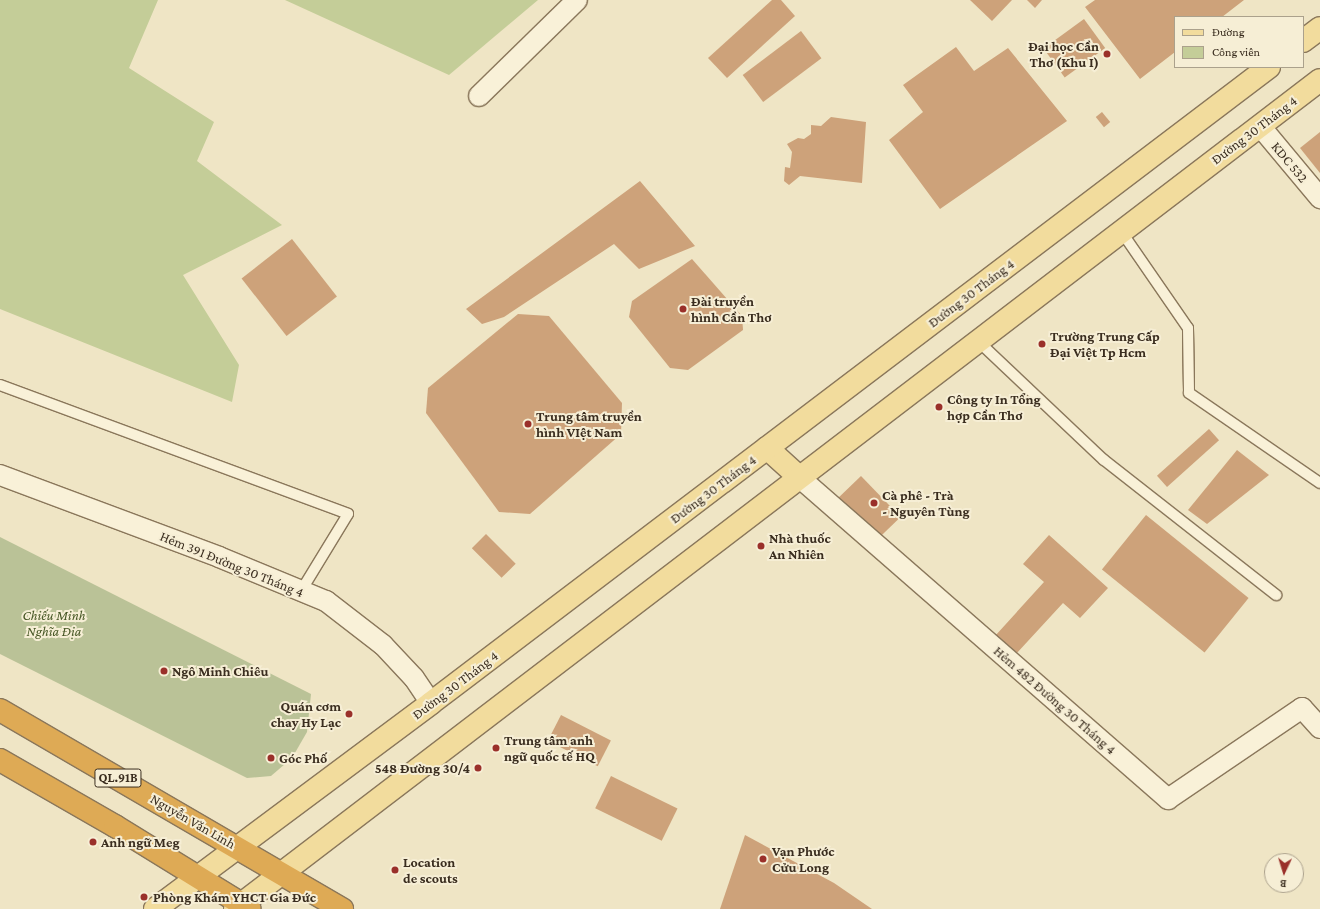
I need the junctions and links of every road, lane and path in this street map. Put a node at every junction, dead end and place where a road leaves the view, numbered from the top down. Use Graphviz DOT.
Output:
graph roads {
  1 [pos="577,0"];
  2 [pos="1320,28"];
  3 [pos="1304,40"];
  4 [pos="1268,68"];
  5 [pos="1320,80"];
  6 [pos="480,96"];
  7 [pos="1260,126"];
  8 [pos="1320,198"];
  9 [pos="1121,231"];
  10 [pos="978,341"];
  11 [pos="0,385"];
  12 [pos="767,448"];
  13 [pos="0,475"];
  14 [pos="799,477"];
  15 [pos="1320,483"];
  16 [pos="301,591"];
  17 [pos="1276,595"];
  18 [pos="431,703"];
  19 [pos="0,710"];
  20 [pos="1320,728"];
  21 [pos="0,760"];
  22 [pos="237,846"];
  23 [pos="281,872"];
  24 [pos="197,876"];
  25 [pos="242,907"];
  26 [pos="155,909"];
  27 [pos="342,909"];
  1 -- 6 [label="street"];
  2 -- 3 [label="main road"];
  4 -- 12 [label="main road, Đường 30 Tháng 4"];
  5 -- 7 [label="main road, Đường 30 Tháng 4"];
  7 -- 8 [label="street, KDC 532"];
  7 -- 9 [label="main road, Đường 30 Tháng 4"];
  9 -- 10 [label="main road, Đường 30 Tháng 4"];
  9 -- 15 [label="lane"];
  10 -- 14 [label="main road, Đường 30 Tháng 4"];
  10 -- 17 [label="lane"];
  11 -- 16 [label="lane"];
  12 -- 14 [label="main road"];
  12 -- 18 [label="main road, Đường 30 Tháng 4"];
  13 -- 16 [label="street, Hẻm 391 Đường 30 Tháng 4"];
  14 -- 20 [label="street, Hẻm 482 Đường 30 Tháng 4"];
  14 -- 23 [label="main road, Đường 30 Tháng 4"];
  16 -- 18 [label="street, Hẻm 391 Đường 30 Tháng 4"];
  18 -- 22 [label="main road, Đường 30 Tháng 4"];
  19 -- 22 [label="highway, Nguyễn Văn Linh / QL.91B"];
  21 -- 24 [label="highway"];
  22 -- 23 [label="highway, Nguyễn Văn Linh / QL.91B"];
  22 -- 24 [label="main road, Đường 30 Tháng 4"];
  23 -- 25 [label="main road, Đường 30 Tháng 4"];
  23 -- 27 [label="highway, Nguyễn Văn Linh / QL.91B"];
  24 -- 25 [label="highway"];
  24 -- 26 [label="main road, Đường 30 Tháng 4"];
}
